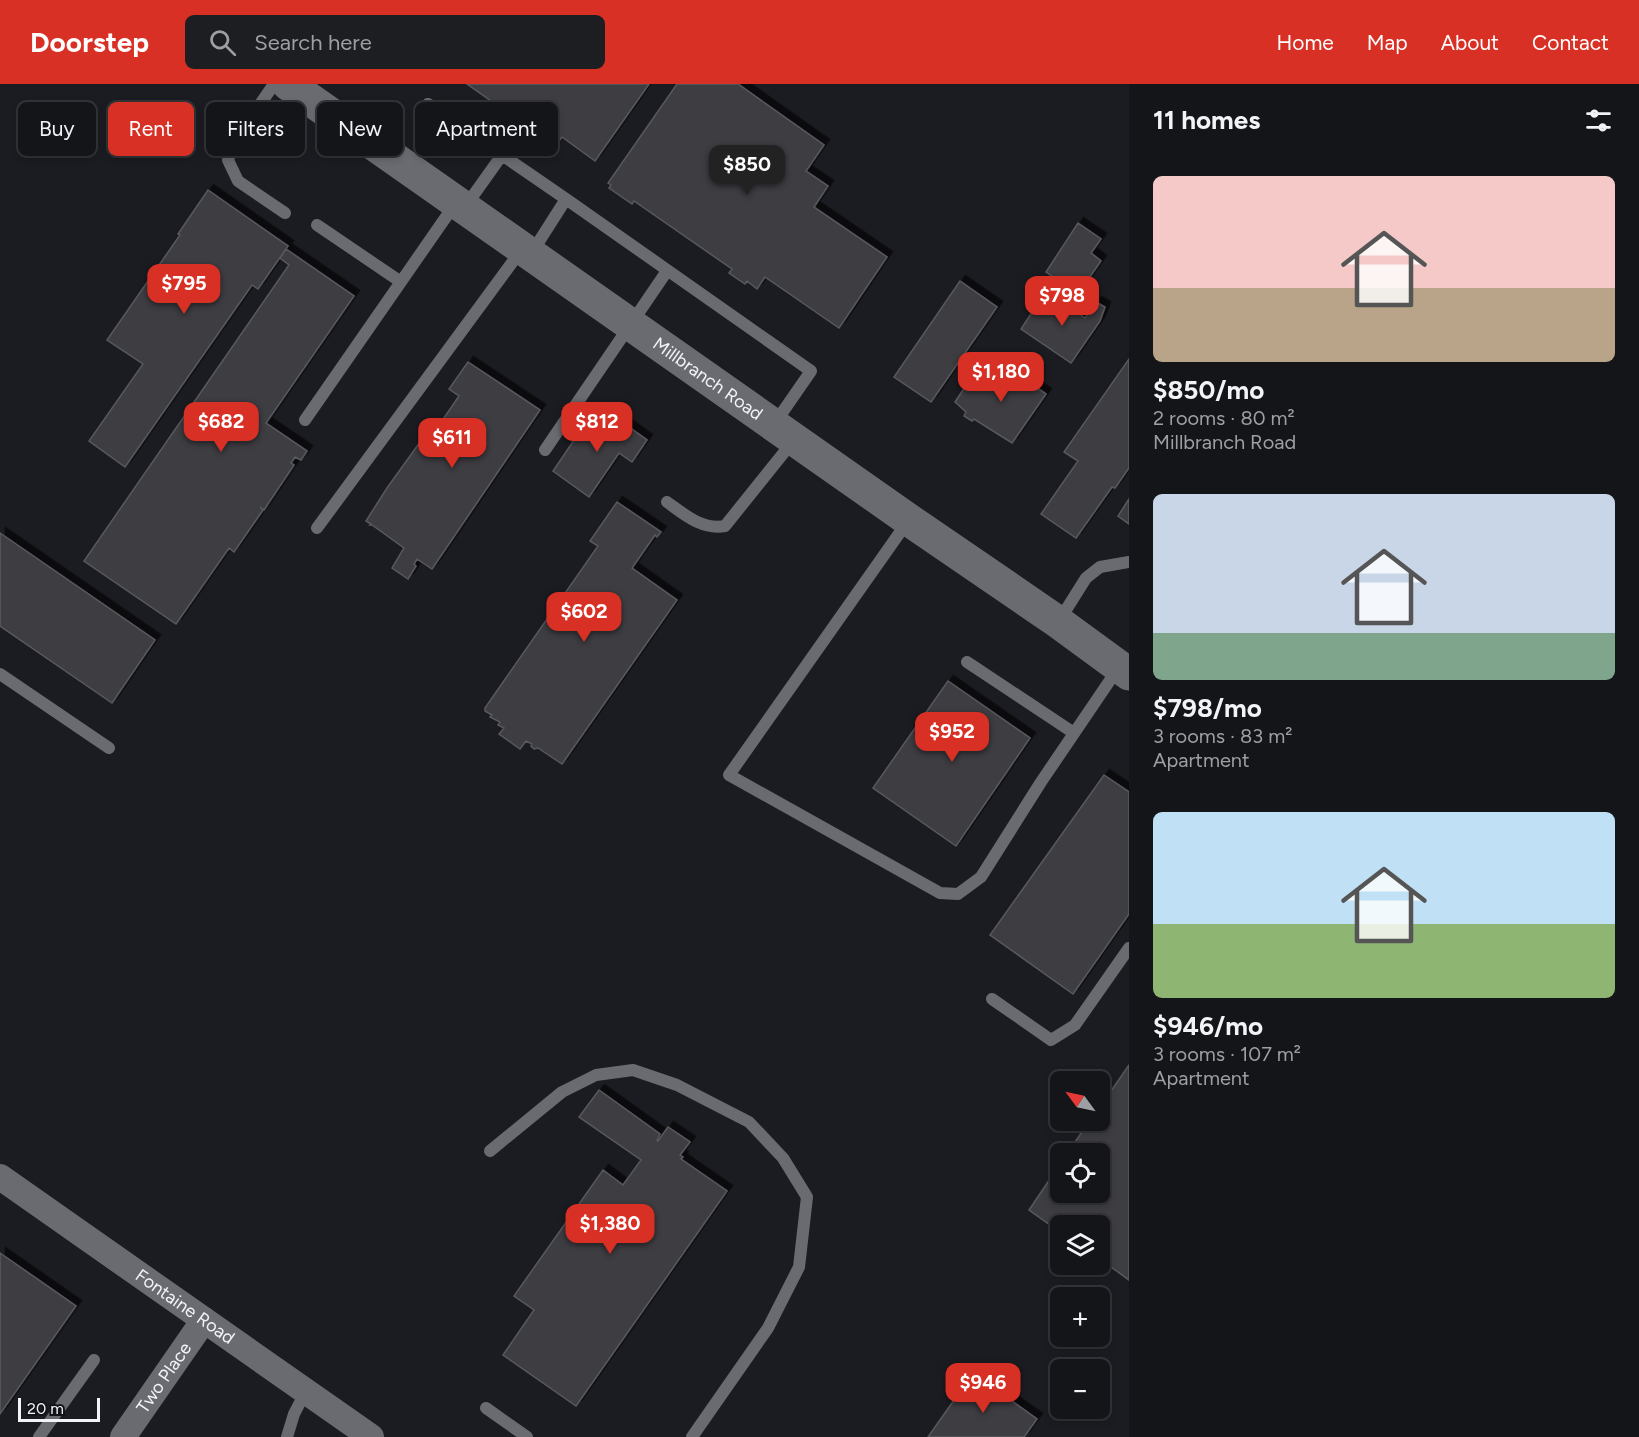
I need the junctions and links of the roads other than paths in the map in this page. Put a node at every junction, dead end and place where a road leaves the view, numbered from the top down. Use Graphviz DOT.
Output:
graph roads {
  1 [pos="274,84"];
  2 [pos="288,84"];
  3 [pos="501,156"];
  4 [pos="503,156"];
  5 [pos="566,200"];
  6 [pos="460,205"];
  7 [pos="285,213"];
  8 [pos="317,225"];
  9 [pos="526,251"];
  10 [pos="667,271"];
  11 [pos="401,282"];
  12 [pos="632,325"];
  13 [pos="305,420"];
  14 [pos="784,432"];
  15 [pos="545,450"];
  16 [pos="667,502"];
  17 [pos="909,520"];
  18 [pos="317,528"];
  19 [pos="1129,562"];
  20 [pos="1058,622"];
  21 [pos="967,662"];
  22 [pos="1124,670"];
  23 [pos="0,674"];
  24 [pos="1074,733"];
  25 [pos="109,748"];
  26 [pos="1129,948"];
  27 [pos="992,999"];
  28 [pos="490,1151"];
  29 [pos="0,1177"];
  30 [pos="204,1320"];
  31 [pos="94,1360"];
  32 [pos="306,1391"];
  33 [pos="486,1408"];
  34 [pos="39,1437"];
  35 [pos="123,1437"];
  36 [pos="287,1437"];
  37 [pos="371,1437"];
  38 [pos="527,1437"];
  39 [pos="692,1437"];
  1 -- 7 [label="lane"];
  2 -- 6 [label="main road, Millbranch Road"];
  3 -- 6 [label="lane"];
  4 -- 5 [label="lane"];
  5 -- 9 [label="lane"];
  5 -- 10 [label="lane"];
  6 -- 9 [label="main road, Millbranch Road"];
  6 -- 11 [label="lane"];
  8 -- 11 [label="lane"];
  9 -- 12 [label="main road, Millbranch Road"];
  9 -- 18 [label="lane"];
  10 -- 12 [label="lane"];
  10 -- 14 [label="lane"];
  11 -- 13 [label="lane"];
  12 -- 14 [label="main road, Millbranch Road"];
  12 -- 15 [label="lane"];
  14 -- 16 [label="lane"];
  14 -- 17 [label="main road, Millbranch Road"];
  17 -- 20 [label="main road, Millbranch Road"];
  17 -- 24 [label="lane"];
  19 -- 20 [label="lane"];
  20 -- 22 [label="main road, Millbranch Road"];
  21 -- 24 [label="lane"];
  22 -- 24 [label="lane"];
  23 -- 25 [label="lane"];
  26 -- 27 [label="lane"];
  28 -- 39 [label="lane"];
  29 -- 30 [label="street, Fontaine Road"];
  30 -- 32 [label="street, Fontaine Road"];
  30 -- 35 [label="street, Two Place"];
  31 -- 34 [label="lane"];
  32 -- 36 [label="lane"];
  32 -- 37 [label="street, Fontaine Road"];
  33 -- 38 [label="lane"];
}
